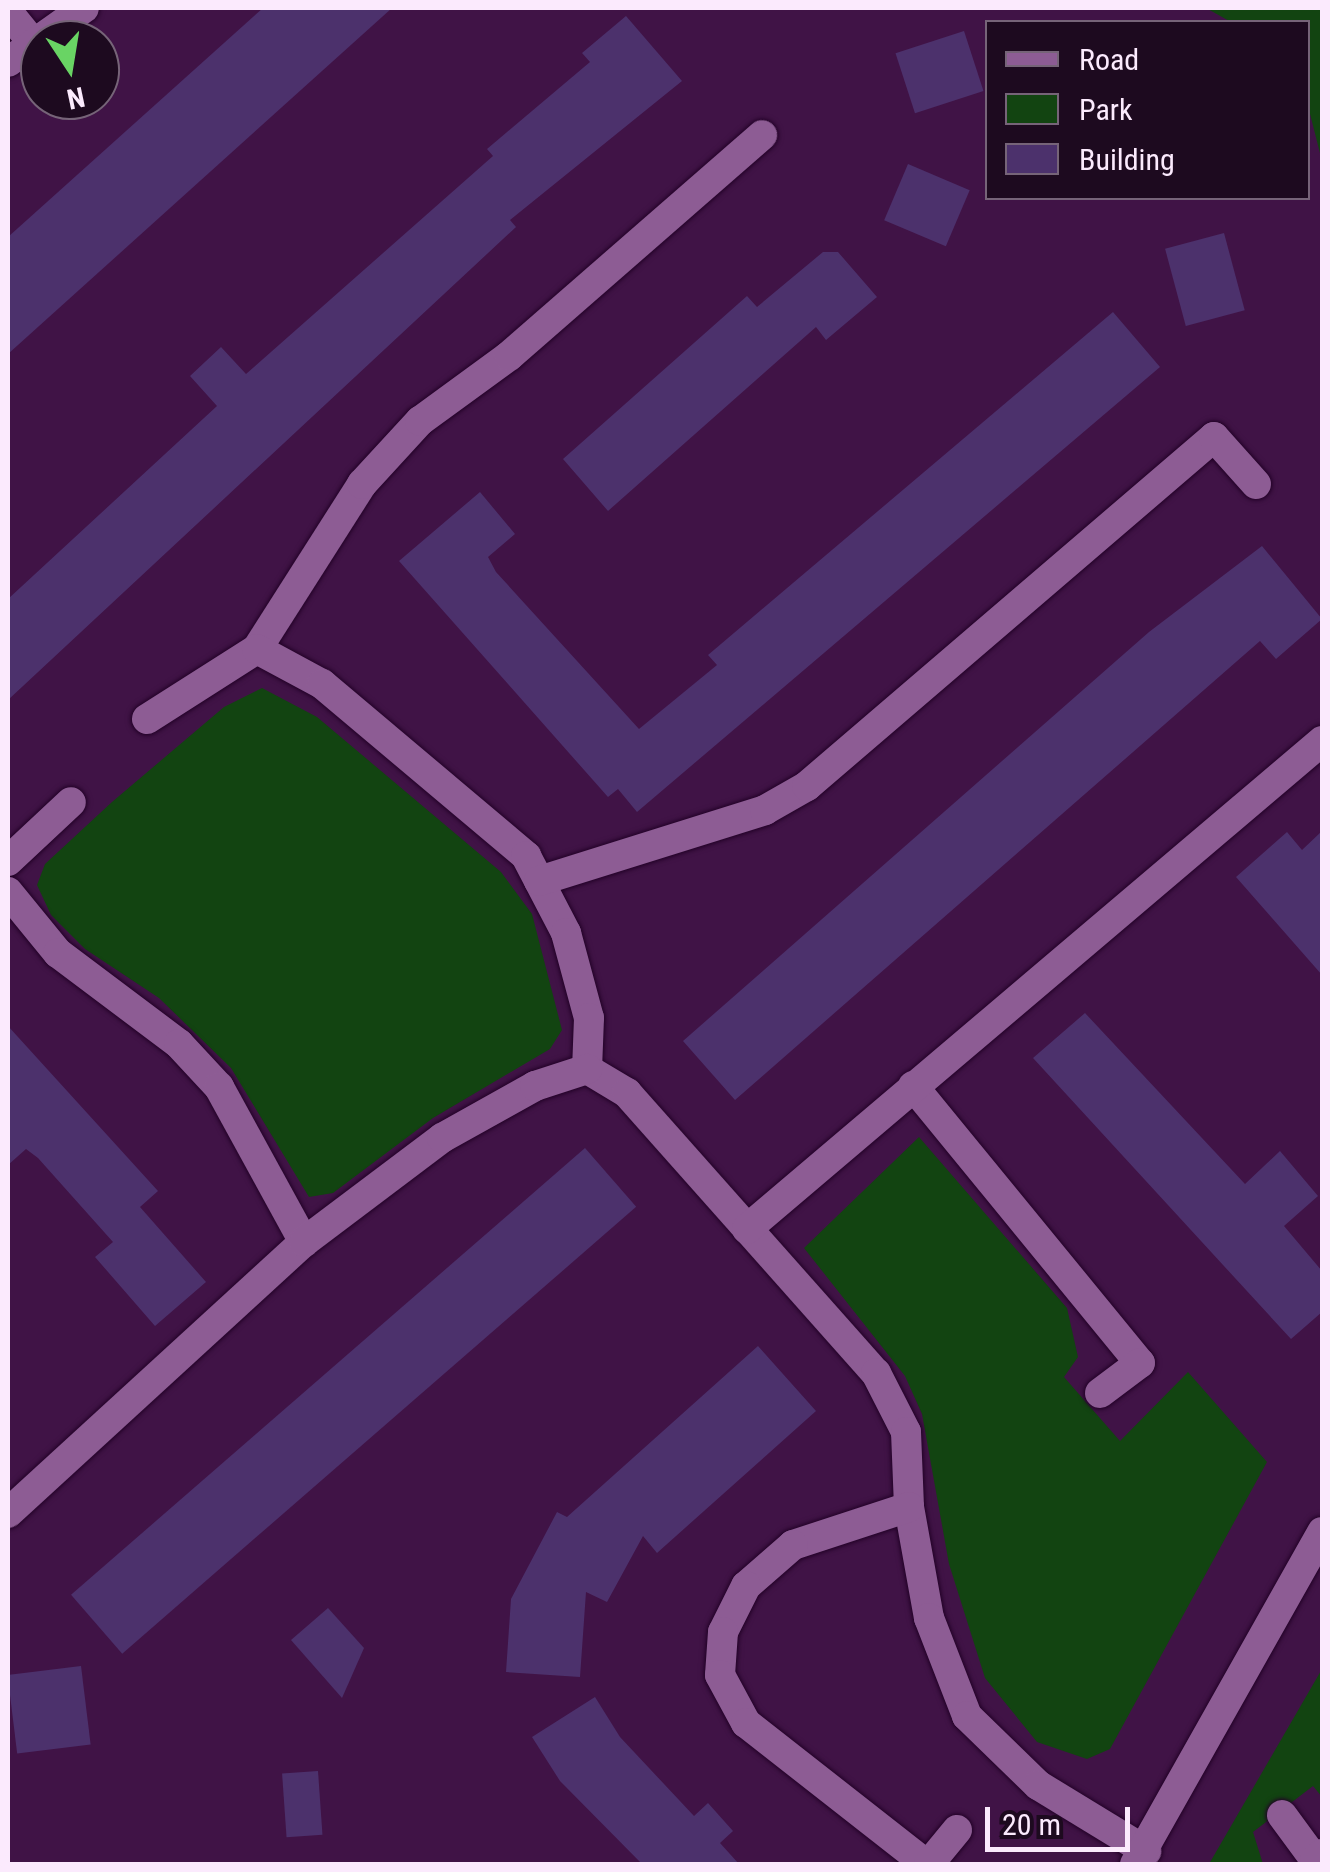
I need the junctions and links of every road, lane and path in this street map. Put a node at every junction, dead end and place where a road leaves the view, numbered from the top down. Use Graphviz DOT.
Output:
graph roads {
  1 [pos="762,135"];
  2 [pos="1256,484"];
  3 [pos="257,649"];
  4 [pos="147,719"];
  5 [pos="1322,742"];
  6 [pos="71,802"];
  7 [pos="8,861"];
  8 [pos="539,881"];
  9 [pos="8,892"];
  10 [pos="587,1070"];
  11 [pos="913,1086"];
  12 [pos="747,1228"];
  13 [pos="304,1242"];
  14 [pos="1100,1393"];
  15 [pos="909,1507"];
  16 [pos="8,1513"];
  17 [pos="1322,1532"];
  18 [pos="1282,1815"];
  19 [pos="957,1830"];
  20 [pos="1322,1854"];
  21 [pos="1140,1858"];
  22 [pos="928,1864"];
  1 -- 3 [label="street"];
  2 -- 8 [label="street"];
  3 -- 4 [label="street"];
  3 -- 8 [label="street"];
  5 -- 11 [label="street"];
  6 -- 7 [label="street"];
  8 -- 10 [label="street"];
  9 -- 13 [label="street"];
  10 -- 12 [label="street"];
  10 -- 13 [label="street"];
  11 -- 12 [label="street"];
  11 -- 14 [label="street"];
  12 -- 15 [label="street"];
  13 -- 16 [label="street"];
  15 -- 21 [label="street"];
  15 -- 22 [label="street"];
  17 -- 21 [label="street"];
  18 -- 20 [label="street"];
  19 -- 22 [label="street"];
}
